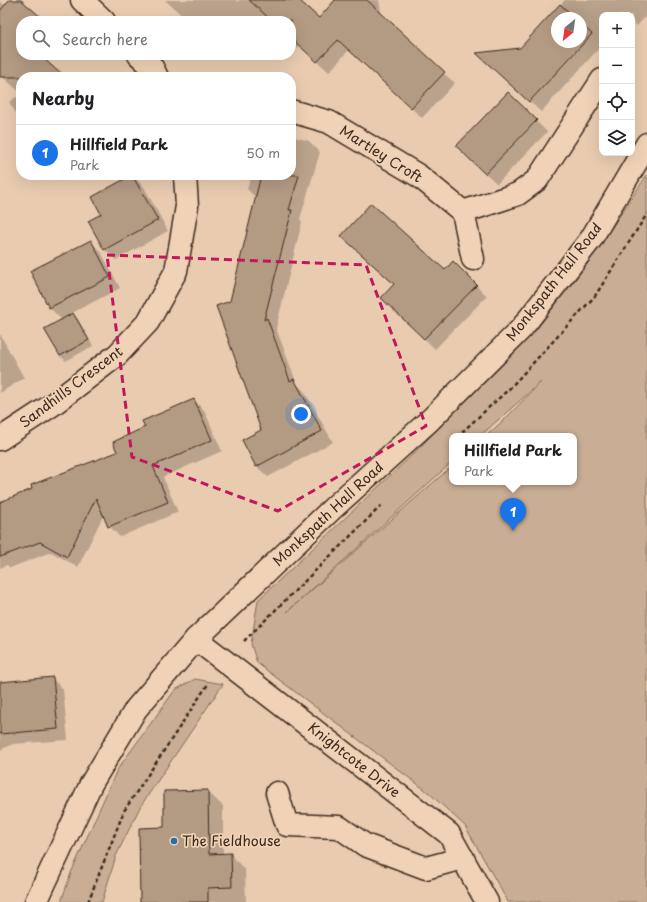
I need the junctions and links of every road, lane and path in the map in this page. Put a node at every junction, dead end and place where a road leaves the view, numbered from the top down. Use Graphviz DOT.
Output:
graph roads {
  1 [pos="82,0"];
  2 [pos="99,16"];
  3 [pos="144,60"];
  4 [pos="154,72"];
  5 [pos="599,84"];
  6 [pos="296,112"];
  7 [pos="647,144"];
  8 [pos="185,180"];
  9 [pos="463,212"];
  10 [pos="473,259"];
  11 [pos="0,439"];
  12 [pos="196,639"];
  13 [pos="276,793"];
  14 [pos="463,858"];
  15 [pos="36,902"];
  16 [pos="487,902"];
  1 -- 2 [label="street"];
  3 -- 4 [label="street"];
  5 -- 9 [label="street"];
  6 -- 9 [label="street, Martley Croft"];
  7 -- 12 [label="street, Monkspath Hall Road"];
  8 -- 11 [label="street, Sandhills Crescent"];
  9 -- 10 [label="street"];
  12 -- 14 [label="street, Knightcote Drive"];
  12 -- 15 [label="street, Monkspath Hall Road"];
  13 -- 14 [label="street"];
  14 -- 16 [label="street, Knightcote Drive"];
}
